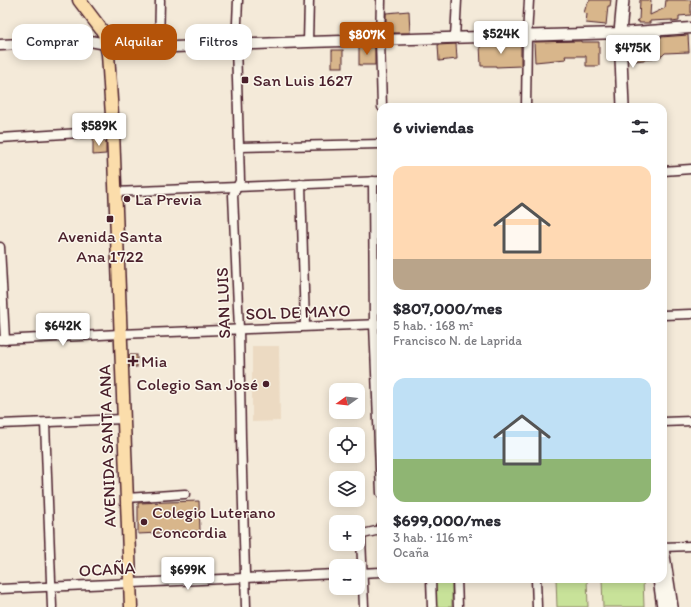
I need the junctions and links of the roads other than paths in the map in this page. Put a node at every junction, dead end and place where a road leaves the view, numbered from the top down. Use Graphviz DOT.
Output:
graph roads {
  1 [pos="70,0"];
  2 [pos="79,0"];
  3 [pos="160,0"];
  4 [pos="238,0"];
  5 [pos="310,0"];
  6 [pos="381,0"];
  7 [pos="457,0"];
  8 [pos="529,0"];
  9 [pos="623,0"];
  10 [pos="160,24"];
  11 [pos="237,24"];
  12 [pos="101,28"];
  13 [pos="691,28"];
  14 [pos="620,33"];
  15 [pos="527,36"];
  16 [pos="455,38"];
  17 [pos="101,39"];
  18 [pos="380,40"];
  19 [pos="308,42"];
  20 [pos="101,43"];
  21 [pos="252,44"];
  22 [pos="0,45"];
  23 [pos="108,60"];
  24 [pos="237,60"];
  25 [pos="382,103"];
  26 [pos="526,103"];
  27 [pos="623,103"];
  28 [pos="113,132"];
  29 [pos="0,138"];
  30 [pos="377,144"];
  31 [pos="240,147"];
  32 [pos="691,170"];
  33 [pos="667,171"];
  34 [pos="377,181"];
  35 [pos="301,184"];
  36 [pos="238,187"];
  37 [pos="115,192"];
  38 [pos="0,247"];
  39 [pos="691,314"];
  40 [pos="667,315"];
  41 [pos="377,324"];
  42 [pos="305,326"];
  43 [pos="239,329"];
  44 [pos="120,334"];
  45 [pos="2,340"];
  46 [pos="124,419"];
  47 [pos="691,421"];
  48 [pos="45,422"];
  49 [pos="667,422"];
  50 [pos="0,424"];
  51 [pos="185,494"];
  52 [pos="126,498"];
  53 [pos="377,531"];
  54 [pos="691,546"];
  55 [pos="667,548"];
  56 [pos="360,559"];
  57 [pos="377,572"];
  58 [pos="365,573"];
  59 [pos="329,574"];
  60 [pos="667,574"];
  61 [pos="245,578"];
  62 [pos="130,583"];
  63 [pos="431,583"];
  64 [pos="456,583"];
  65 [pos="536,583"];
  66 [pos="660,583"];
  67 [pos="51,587"];
  68 [pos="0,590"];
  69 [pos="363,595"];
  70 [pos="52,607"];
  71 [pos="131,607"];
  72 [pos="246,607"];
  73 [pos="364,607"];
  74 [pos="432,607"];
  75 [pos="458,607"];
  76 [pos="537,607"];
  77 [pos="663,607"];
  78 [pos="672,607"];
  1 -- 17 [label="main road"];
  2 -- 12 [label="main road, AVENIDA SANTA ANA"];
  3 -- 10 [label="street"];
  4 -- 11 [label="street, SAN LUIS"];
  5 -- 19 [label="street"];
  6 -- 18 [label="street"];
  7 -- 16 [label="street"];
  8 -- 15 [label="street"];
  9 -- 14 [label="main road"];
  13 -- 14 [label="street"];
  14 -- 15 [label="street"];
  14 -- 27 [label="main road"];
  15 -- 16 [label="street"];
  15 -- 26 [label="street"];
  16 -- 18 [label="street"];
  18 -- 19 [label="street"];
  18 -- 25 [label="street"];
  19 -- 21 [label="street"];
  20 -- 22 [label="street"];
  23 -- 28 [label="main road, AVENIDA SANTA ANA"];
  24 -- 31 [label="street, SAN LUIS"];
  28 -- 29 [label="street"];
  28 -- 37 [label="main road, AVENIDA SANTA ANA"];
  30 -- 31 [label="street"];
  31 -- 36 [label="street, SAN LUIS"];
  32 -- 33 [label="street"];
  34 -- 35 [label="street"];
  35 -- 36 [label="street"];
  35 -- 42 [label="street"];
  36 -- 37 [label="street"];
  36 -- 43 [label="street, SAN LUIS"];
  37 -- 44 [label="main road, AVENIDA SANTA ANA"];
  38 -- 45 [label="street"];
  39 -- 40 [label="street"];
  41 -- 42 [label="street, SOL DE MAYO"];
  42 -- 43 [label="street, SOL DE MAYO"];
  43 -- 44 [label="street, SOL DE MAYO"];
  43 -- 61 [label="street, SAN LUIS"];
  44 -- 45 [label="street, SOL DE MAYO"];
  44 -- 46 [label="main road, AVENIDA SANTA ANA"];
  46 -- 48 [label="street"];
  46 -- 52 [label="main road, AVENIDA SANTA ANA"];
  47 -- 49 [label="street"];
  48 -- 50 [label="street"];
  48 -- 67 [label="street"];
  51 -- 52 [label="street"];
  52 -- 62 [label="main road, AVENIDA SANTA ANA"];
  53 -- 56 [label="street"];
  54 -- 55 [label="street"];
  57 -- 58 [label="street"];
  59 -- 61 [label="street, OCAÑA"];
  60 -- 78 [label="main road"];
  61 -- 62 [label="street, OCAÑA"];
  61 -- 72 [label="street, SAN LUIS"];
  62 -- 67 [label="street, OCAÑA"];
  62 -- 71 [label="main road, AVENIDA SANTA ANA"];
  63 -- 74 [label="street"];
  64 -- 75 [label="street"];
  65 -- 76 [label="street"];
  66 -- 77 [label="main road"];
  67 -- 68 [label="street, OCAÑA"];
  67 -- 70 [label="street"];
  69 -- 73 [label="street"];
}
